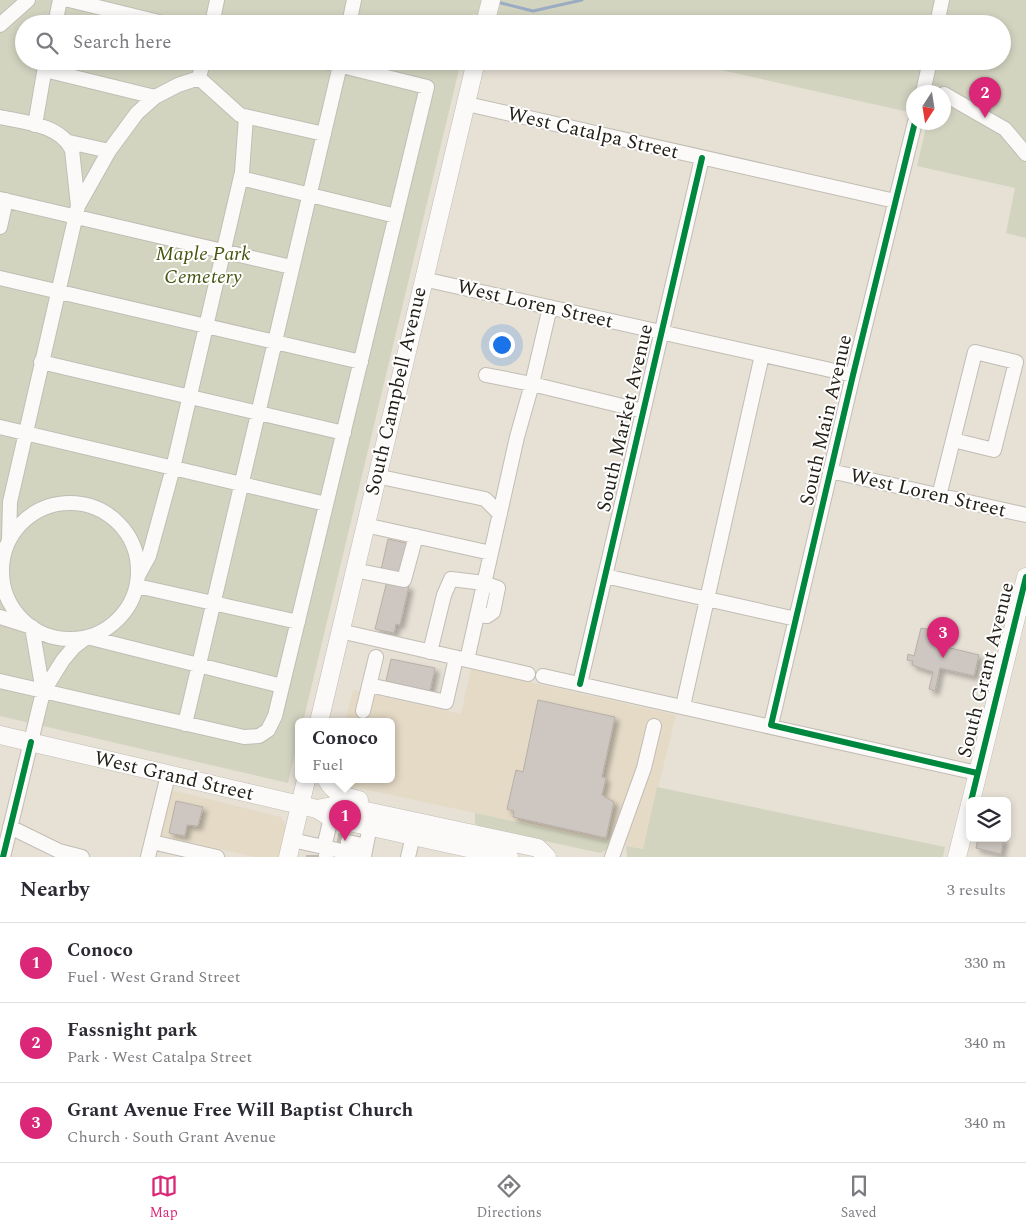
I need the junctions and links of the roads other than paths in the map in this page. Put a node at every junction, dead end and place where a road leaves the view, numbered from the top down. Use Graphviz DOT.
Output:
graph roads {
  1 [pos="28,0"];
  2 [pos="60,0"];
  3 [pos="69,0"];
  4 [pos="217,0"];
  5 [pos="354,0"];
  6 [pos="942,0"];
  7 [pos="57,15"];
  8 [pos="130,15"];
  9 [pos="214,15"];
  10 [pos="351,15"];
  11 [pos="940,15"];
  12 [pos="0,25"];
  13 [pos="44,70"];
  14 [pos="59,70"];
  15 [pos="201,70"];
  16 [pos="338,70"];
  17 [pos="365,70"];
  18 [pos="474,70"];
  19 [pos="928,70"];
  20 [pos="199,78"];
  21 [pos="925,85"];
  22 [pos="155,97"];
  23 [pos="951,98"];
  24 [pos="467,104"];
  25 [pos="0,117"];
  26 [pos="246,117"];
  27 [pos="35,125"];
  28 [pos="913,130"];
  29 [pos="324,134"];
  30 [pos="69,142"];
  31 [pos="109,151"];
  32 [pos="1026,154"];
  33 [pos="702,158"];
  34 [pos="241,178"];
  35 [pos="309,194"];
  36 [pos="3,200"];
  37 [pos="895,202"];
  38 [pos="76,211"];
  39 [pos="396,216"];
  40 [pos="0,227"];
  41 [pos="224,252"];
  42 [pos="291,267"];
  43 [pos="0,278"];
  44 [pos="423,279"];
  45 [pos="58,291"];
  46 [pos="550,307"];
  47 [pos="206,326"];
  48 [pos="662,332"];
  49 [pos="274,342"];
  50 [pos="762,355"];
  51 [pos="41,362"];
  52 [pos="361,362"];
  53 [pos="486,375"];
  54 [pos="853,375"];
  55 [pos="532,384"];
  56 [pos="190,397"];
  57 [pos="643,411"];
  58 [pos="257,412"];
  59 [pos="0,427"];
  60 [pos="24,432"];
  61 [pos="344,432"];
  62 [pos="953,440"];
  63 [pos="173,468"];
  64 [pos="830,471"];
  65 [pos="376,476"];
  66 [pos="240,485"];
  67 [pos="939,496"];
  68 [pos="326,504"];
  69 [pos="500,514"];
  70 [pos="1026,515"];
  71 [pos="365,525"];
  72 [pos="416,536"];
  73 [pos="9,540"];
  74 [pos="491,553"];
  75 [pos="2,555"];
  76 [pos="354,570"];
  77 [pos="605,576"];
  78 [pos="1026,576"];
  79 [pos="137,581"];
  80 [pos="484,583"];
  81 [pos="708,600"];
  82 [pos="213,603"];
  83 [pos="0,618"];
  84 [pos="796,619"];
  85 [pos="298,622"];
  86 [pos="32,627"];
  87 [pos="340,631"];
  88 [pos="88,637"];
  89 [pos="430,652"];
  90 [pos="376,657"];
  91 [pos="461,659"];
  92 [pos="198,665"];
  93 [pos="528,674"];
  94 [pos="543,676"];
  95 [pos="0,681"];
  96 [pos="580,684"];
  97 [pos="370,685"];
  98 [pos="282,686"];
  99 [pos="43,692"];
  100 [pos="683,706"];
  101 [pos="363,711"];
  102 [pos="320,718"];
  103 [pos="185,724"];
  104 [pos="654,726"];
  105 [pos="771,726"];
  106 [pos="0,735"];
  107 [pos="31,742"];
  108 [pos="977,773"];
  109 [pos="168,775"];
  110 [pos="307,783"];
  111 [pos="328,783"];
  112 [pos="972,797"];
  113 [pos="316,811"];
  114 [pos="400,818"];
  115 [pos="966,821"];
  116 [pos="370,826"];
  117 [pos="10,827"];
  118 [pos="413,836"];
  119 [pos="292,840"];
  120 [pos="152,842"];
  121 [pos="366,846"];
  122 [pos="327,847"];
  123 [pos="463,852"];
  124 [pos="3,857"];
  125 [pos="82,857"];
  126 [pos="148,857"];
  127 [pos="217,857"];
  128 [pos="288,857"];
  129 [pos="408,857"];
  130 [pos="509,857"];
  131 [pos="547,857"];
  132 [pos="612,857"];
  133 [pos="957,857"];
  1 -- 12 [label="street"];
  2 -- 7 [label="street"];
  3 -- 8 [label="street"];
  4 -- 9 [label="street"];
  5 -- 10 [label="street"];
  6 -- 11 [label="street"];
  13 -- 27 [label="street"];
  14 -- 22 [label="street"];
  15 -- 20 [label="street"];
  16 -- 29 [label="street"];
  17 -- 39 [label="street"];
  18 -- 24 [label="main road, South Campbell Avenue"];
  19 -- 21 [label="street"];
  20 -- 22 [label="street"];
  20 -- 26 [label="street"];
  22 -- 31 [label="street"];
  23 -- 32 [label="street"];
  24 -- 33 [label="street, West Catalpa Street"];
  24 -- 44 [label="main road, South Campbell Avenue"];
  25 -- 27 [label="street"];
  26 -- 29 [label="street"];
  26 -- 34 [label="street"];
  27 -- 30 [label="street"];
  28 -- 37 [label="street, South Main Avenue"];
  29 -- 35 [label="street"];
  30 -- 31 [label="street"];
  30 -- 38 [label="street"];
  31 -- 38 [label="street"];
  33 -- 37 [label="street, West Catalpa Street"];
  33 -- 48 [label="street, South Market Avenue"];
  34 -- 35 [label="street"];
  34 -- 41 [label="street"];
  35 -- 39 [label="street"];
  35 -- 42 [label="street"];
  36 -- 38 [label="street"];
  36 -- 40 [label="street"];
  37 -- 54 [label="street, South Main Avenue"];
  38 -- 41 [label="street"];
  38 -- 45 [label="street"];
  39 -- 52 [label="street"];
  41 -- 42 [label="street"];
  41 -- 47 [label="street"];
  42 -- 49 [label="street"];
  43 -- 45 [label="street"];
  44 -- 46 [label="street, West Loren Street"];
  44 -- 65 [label="main road, South Campbell Avenue"];
  45 -- 47 [label="street"];
  45 -- 51 [label="street"];
  46 -- 48 [label="street, West Loren Street"];
  46 -- 55 [label="street"];
  47 -- 49 [label="street"];
  47 -- 56 [label="street"];
  48 -- 50 [label="street, West Loren Street"];
  48 -- 57 [label="street, South Market Avenue"];
  49 -- 52 [label="street"];
  49 -- 58 [label="street"];
  50 -- 54 [label="street, West Loren Street"];
  50 -- 81 [label="street"];
  51 -- 56 [label="street"];
  51 -- 60 [label="street"];
  52 -- 61 [label="street"];
  53 -- 55 [label="street"];
  54 -- 64 [label="street, South Main Avenue"];
  55 -- 57 [label="street"];
  55 -- 69 [label="street"];
  56 -- 58 [label="street"];
  56 -- 63 [label="street"];
  57 -- 77 [label="street, South Market Avenue"];
  58 -- 61 [label="street"];
  58 -- 66 [label="street"];
  59 -- 60 [label="street"];
  60 -- 63 [label="street"];
  60 -- 73 [label="street"];
  61 -- 68 [label="street"];
  62 -- 62 [label="street"];
  62 -- 67 [label="street"];
  63 -- 66 [label="street"];
  63 -- 79 [label="street"];
  64 -- 67 [label="street, West Loren Street"];
  64 -- 84 [label="street, South Main Avenue"];
  65 -- 69 [label="street"];
  65 -- 71 [label="main road, South Campbell Avenue"];
  66 -- 68 [label="street"];
  66 -- 82 [label="street"];
  67 -- 70 [label="street, West Loren Street"];
  68 -- 85 [label="street"];
  69 -- 74 [label="street"];
  71 -- 72 [label="street"];
  71 -- 76 [label="main road, South Campbell Avenue"];
  72 -- 74 [label="street"];
  72 -- 76 [label="street"];
  73 -- 75 [label="street"];
  73 -- 79 [label="street"];
  74 -- 80 [label="street"];
  75 -- 86 [label="street"];
  76 -- 87 [label="main road, South Campbell Avenue"];
  77 -- 81 [label="street"];
  77 -- 96 [label="street, South Market Avenue"];
  78 -- 108 [label="main road, South Grant Avenue"];
  79 -- 82 [label="street"];
  79 -- 88 [label="street"];
  80 -- 89 [label="street"];
  80 -- 91 [label="street"];
  81 -- 84 [label="street"];
  81 -- 100 [label="street"];
  82 -- 85 [label="street"];
  82 -- 92 [label="street"];
  83 -- 86 [label="street"];
  84 -- 105 [label="street, South Main Avenue"];
  85 -- 98 [label="street"];
  86 -- 88 [label="street"];
  86 -- 99 [label="street"];
  87 -- 89 [label="street"];
  87 -- 102 [label="main road, South Campbell Avenue"];
  88 -- 92 [label="street"];
  88 -- 99 [label="street"];
  89 -- 91 [label="street"];
  90 -- 97 [label="street"];
  91 -- 93 [label="street"];
  91 -- 97 [label="street"];
  92 -- 98 [label="street"];
  92 -- 103 [label="street"];
  94 -- 96 [label="street"];
  95 -- 99 [label="street"];
  96 -- 100 [label="street"];
  97 -- 101 [label="street"];
  98 -- 103 [label="street"];
  99 -- 103 [label="street"];
  99 -- 107 [label="street"];
  100 -- 105 [label="street"];
  104 -- 132 [label="street"];
  105 -- 108 [label="street"];
  106 -- 107 [label="main road, West Grand Street"];
  107 -- 109 [label="main road, West Grand Street"];
  107 -- 117 [label="street"];
  108 -- 112 [label="main road, South Grant Avenue"];
  109 -- 113 [label="main road, West Grand Street"];
  109 -- 120 [label="street"];
  110 -- 113 [label="main road"];
  111 -- 114 [label="main road"];
  113 -- 114 [label="main road, West Grand Street"];
  113 -- 116 [label="main road, West Grand Street"];
  113 -- 119 [label="main road"];
  113 -- 122 [label="street"];
  114 -- 131 [label="main road, West Grand Street"];
  115 -- 133 [label="main road"];
  116 -- 118 [label="main road, West Grand Street"];
  116 -- 121 [label="street"];
  117 -- 124 [label="street"];
  117 -- 125 [label="street"];
  118 -- 123 [label="main road, West Grand Street"];
  118 -- 129 [label="street"];
  119 -- 122 [label="street"];
  119 -- 128 [label="main road"];
  120 -- 126 [label="street"];
  120 -- 127 [label="street"];
  121 -- 122 [label="street"];
  121 -- 122 [label="street"];
  123 -- 130 [label="main road, West Grand Street"];
}
